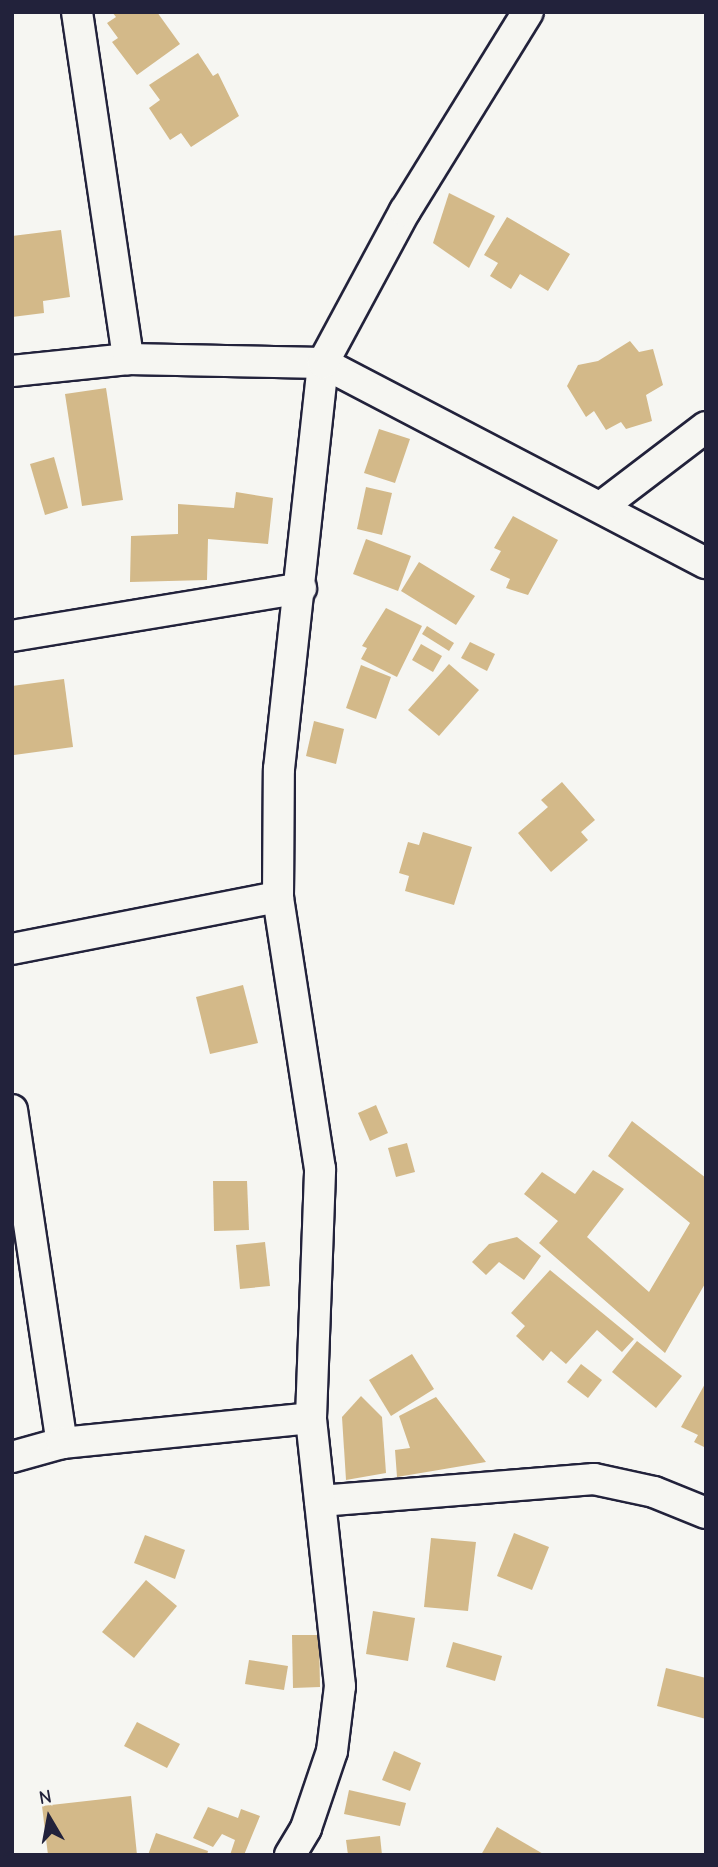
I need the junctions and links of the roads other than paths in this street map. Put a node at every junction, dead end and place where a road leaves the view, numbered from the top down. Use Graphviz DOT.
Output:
graph roads {
  1 [pos="76,12"];
  2 [pos="528,12"];
  3 [pos="128,359"];
  4 [pos="323,363"];
  5 [pos="12,371"];
  6 [pos="706,427"];
  7 [pos="601,507"];
  8 [pos="706,563"];
  9 [pos="301,588"];
  10 [pos="12,636"];
  11 [pos="278,897"];
  12 [pos="12,949"];
  13 [pos="12,1110"];
  14 [pos="311,1418"];
  15 [pos="62,1443"];
  16 [pos="12,1457"];
  17 [pos="320,1501"];
  18 [pos="706,1513"];
  19 [pos="290,1855"];
  1 -- 3 [label="street"];
  2 -- 4 [label="street"];
  3 -- 4 [label="street"];
  3 -- 5 [label="street"];
  4 -- 7 [label="street"];
  4 -- 9 [label="street"];
  6 -- 7 [label="street"];
  7 -- 8 [label="street"];
  9 -- 10 [label="street"];
  9 -- 11 [label="street"];
  11 -- 12 [label="street"];
  11 -- 14 [label="street"];
  13 -- 15 [label="street"];
  14 -- 15 [label="street"];
  14 -- 17 [label="street"];
  15 -- 16 [label="street"];
  17 -- 18 [label="street"];
  17 -- 19 [label="street"];
}
